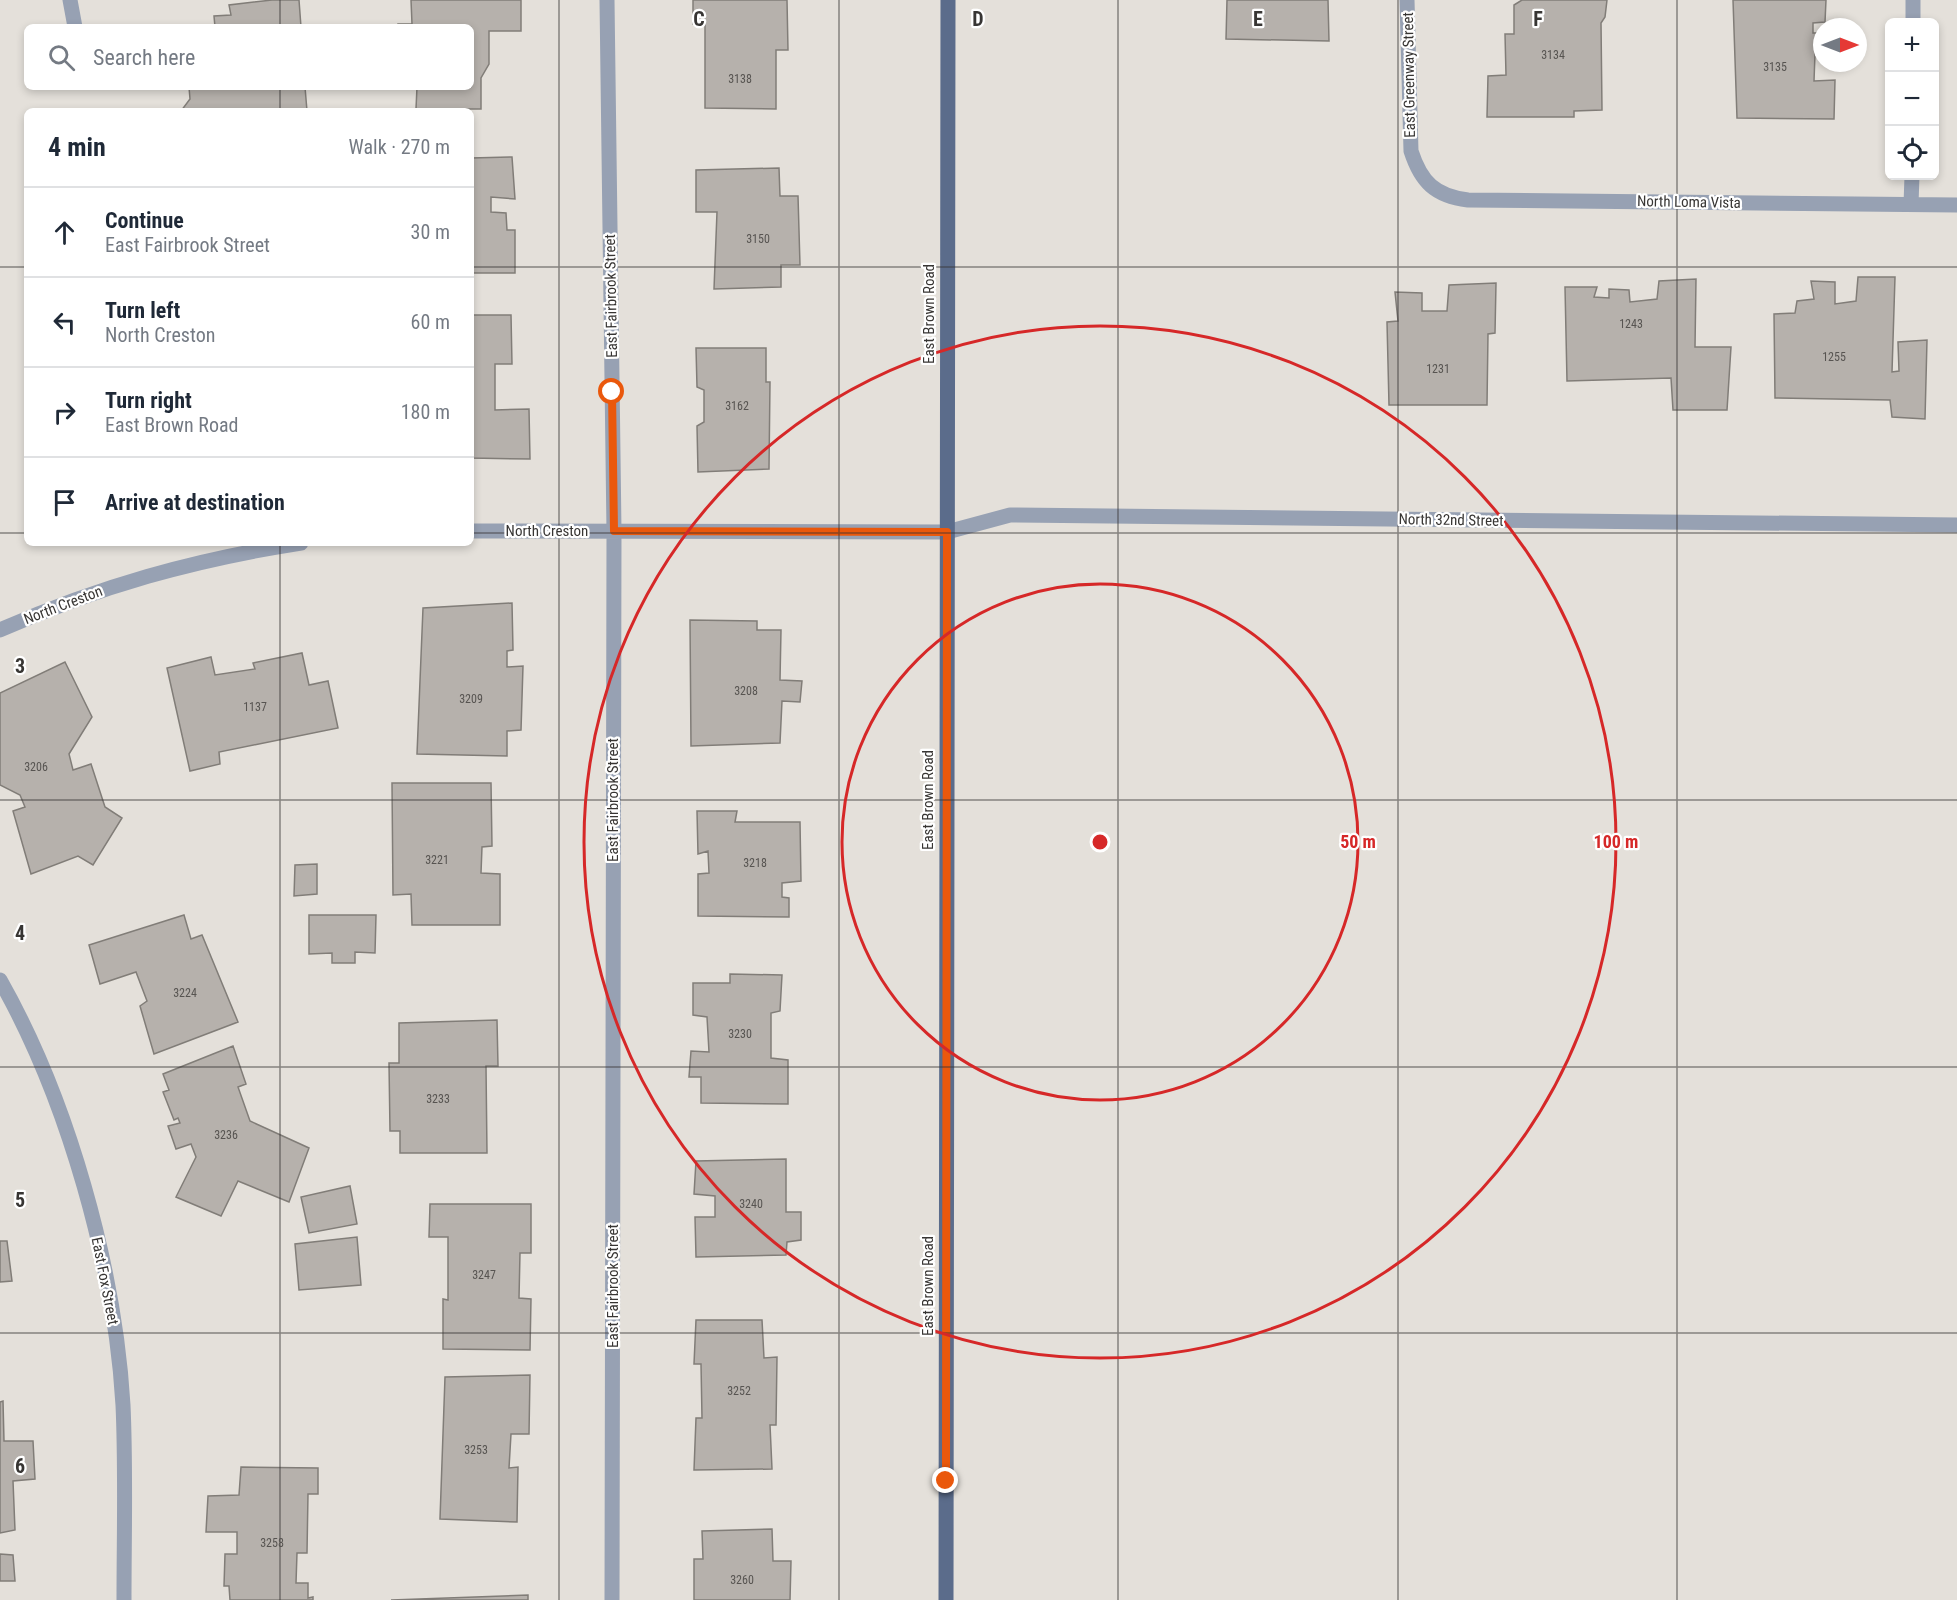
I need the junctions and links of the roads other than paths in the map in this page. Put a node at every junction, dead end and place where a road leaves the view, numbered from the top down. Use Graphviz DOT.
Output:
graph roads {
  1 [pos="70,0"];
  2 [pos="607,0"];
  3 [pos="948,0"];
  4 [pos="1407,0"];
  5 [pos="1913,0"];
  6 [pos="1913,18"];
  7 [pos="74,24"];
  8 [pos="1912,180"];
  9 [pos="1426,183"];
  10 [pos="1911,204"];
  11 [pos="1957,205"];
  12 [pos="1957,525"];
  13 [pos="474,531"];
  14 [pos="614,531"];
  15 [pos="947,532"];
  16 [pos="282,546"];
  17 [pos="0,630"];
  18 [pos="0,980"];
  19 [pos="124,1600"];
  20 [pos="612,1600"];
  21 [pos="946,1600"];
  1 -- 7 [label="street"];
  2 -- 14 [label="street, East Fairbrook Street"];
  3 -- 15 [label="main road, East Brown Road"];
  4 -- 9 [label="street, East Greenway Street"];
  5 -- 6 [label="street"];
  8 -- 10 [label="street"];
  9 -- 10 [label="street, North Loma Vista"];
  10 -- 11 [label="street, North Loma Vista"];
  12 -- 15 [label="street, North 32nd Street"];
  13 -- 14 [label="street, North Creston"];
  14 -- 15 [label="street, North Creston"];
  14 -- 20 [label="street, East Fairbrook Street"];
  15 -- 21 [label="main road, East Brown Road"];
  16 -- 17 [label="street, North Creston"];
  18 -- 19 [label="street, East Fox Street"];
}
